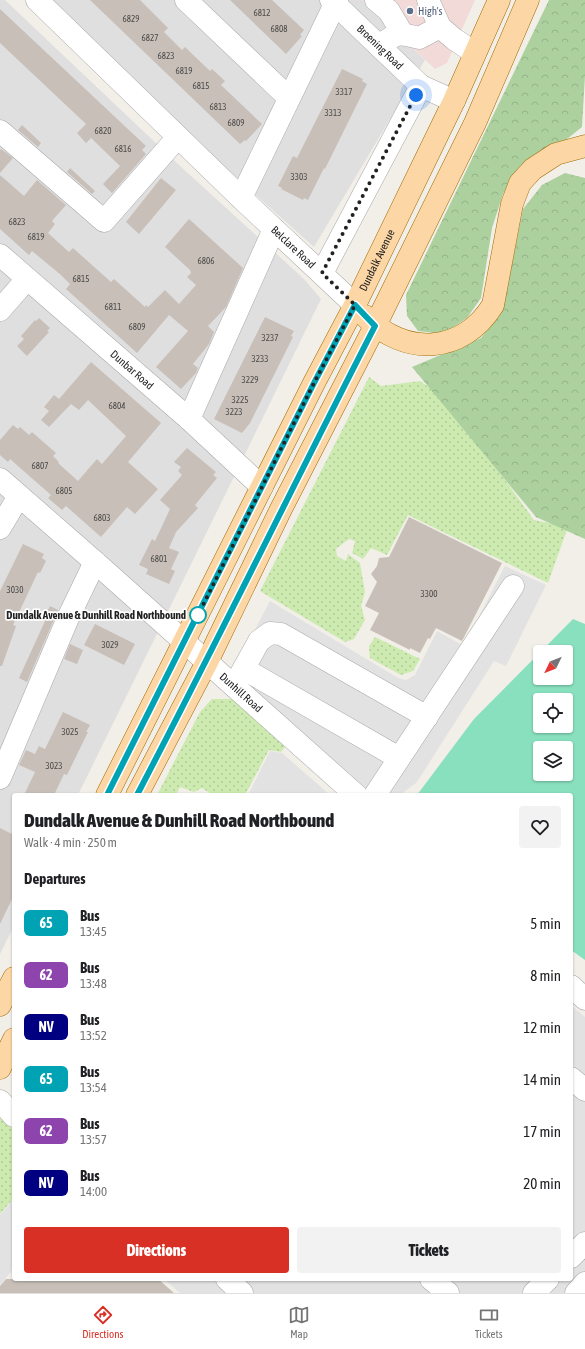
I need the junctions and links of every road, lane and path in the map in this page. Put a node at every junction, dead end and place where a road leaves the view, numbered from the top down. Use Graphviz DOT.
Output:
graph roads {
  1 [pos="37,0"];
  2 [pos="186,0"];
  3 [pos="366,0"];
  4 [pos="376,0"];
  5 [pos="428,0"];
  6 [pos="499,0"];
  7 [pos="528,0"];
  8 [pos="338,5"];
  9 [pos="440,27"];
  10 [pos="402,33"];
  11 [pos="379,46"];
  12 [pos="475,53"];
  13 [pos="421,86"];
  14 [pos="289,98"];
  15 [pos="454,101"];
  16 [pos="0,131"];
  17 [pos="178,137"];
  18 [pos="585,146"];
  19 [pos="241,198"];
  20 [pos="274,229"];
  21 [pos="0,255"];
  22 [pos="322,273"];
  23 [pos="27,279"];
  24 [pos="355,305"];
  25 [pos="0,310"];
  26 [pos="375,326"];
  27 [pos="188,419"];
  28 [pos="0,479"];
  29 [pos="262,487"];
  30 [pos="19,496"];
  31 [pos="0,510"];
  32 [pos="0,528"];
  33 [pos="95,562"];
  34 [pos="513,586"];
  35 [pos="184,642"];
  36 [pos="207,662"];
  37 [pos="239,677"];
  38 [pos="427,717"];
  39 [pos="400,758"];
  40 [pos="0,778"];
  41 [pos="108,793"];
  42 [pos="138,793"];
  43 [pos="354,793"];
  44 [pos="376,793"];
  45 [pos="12,982"];
  46 [pos="573,988"];
  47 [pos="585,999"];
  48 [pos="0,1005"];
  49 [pos="12,1043"];
  50 [pos="0,1068"];
  51 [pos="573,1080"];
  52 [pos="585,1090"];
  53 [pos="0,1101"];
  54 [pos="12,1114"];
  55 [pos="585,1243"];
  56 [pos="573,1254"];
  57 [pos="433,1281"];
  58 [pos="546,1281"];
  59 [pos="585,1283"];
  60 [pos="448,1293"];
  61 [pos="534,1293"];
  62 [pos="576,1293"];
  1 -- 17 [label="street, Belclare Road"];
  2 -- 14 [label="street"];
  3 -- 8 [label="street"];
  4 -- 10 [label="street"];
  5 -- 9 [label="street"];
  6 -- 12 [label="main road, Dundalk Avenue"];
  7 -- 26 [label="main road"];
  8 -- 11 [label="street, Broening Road"];
  8 -- 14 [label="street"];
  9 -- 10 [label="street"];
  9 -- 12 [label="street"];
  10 -- 11 [label="street"];
  11 -- 13 [label="street, Broening Road"];
  12 -- 15 [label="main road, Dundalk Avenue"];
  13 -- 15 [label="street, Broening Road"];
  13 -- 22 [label="street"];
  14 -- 19 [label="street"];
  15 -- 24 [label="main road, Dundalk Avenue"];
  16 -- 17 [label="street"];
  17 -- 19 [label="street, Belclare Road"];
  18 -- 26 [label="main road, Belclare Road"];
  19 -- 20 [label="street, Belclare Road"];
  20 -- 22 [label="street, Belclare Road"];
  20 -- 27 [label="street"];
  21 -- 23 [label="street, Dunbar Road"];
  22 -- 24 [label="street, Belclare Road"];
  23 -- 25 [label="street"];
  23 -- 27 [label="street, Dunbar Road"];
  24 -- 26 [label="main road, Belclare Road"];
  24 -- 29 [label="main road, Dundalk Avenue"];
  26 -- 36 [label="main road"];
  27 -- 29 [label="street, Dunbar Road"];
  28 -- 30 [label="street, Dunhill Road"];
  29 -- 35 [label="main road, Dundalk Avenue"];
  30 -- 31 [label="street"];
  30 -- 32 [label="street"];
  30 -- 33 [label="street, Dunhill Road"];
  33 -- 35 [label="street, Dunhill Road"];
  33 -- 40 [label="street"];
  34 -- 38 [label="street"];
  35 -- 36 [label="street, Dunhill Road"];
  35 -- 41 [label="main road, Dundalk Avenue"];
  36 -- 37 [label="street, Dunhill Road"];
  36 -- 42 [label="main road"];
  37 -- 38 [label="street"];
  37 -- 39 [label="street"];
  37 -- 43 [label="street, Dunhill Road"];
  38 -- 39 [label="street"];
  39 -- 44 [label="street"];
  45 -- 48 [label="main road"];
  46 -- 47 [label="street"];
  49 -- 50 [label="main road"];
  51 -- 52 [label="street"];
  53 -- 54 [label="street"];
  55 -- 56 [label="street"];
  57 -- 60 [label="street"];
  58 -- 61 [label="street"];
  59 -- 62 [label="street"];
}
